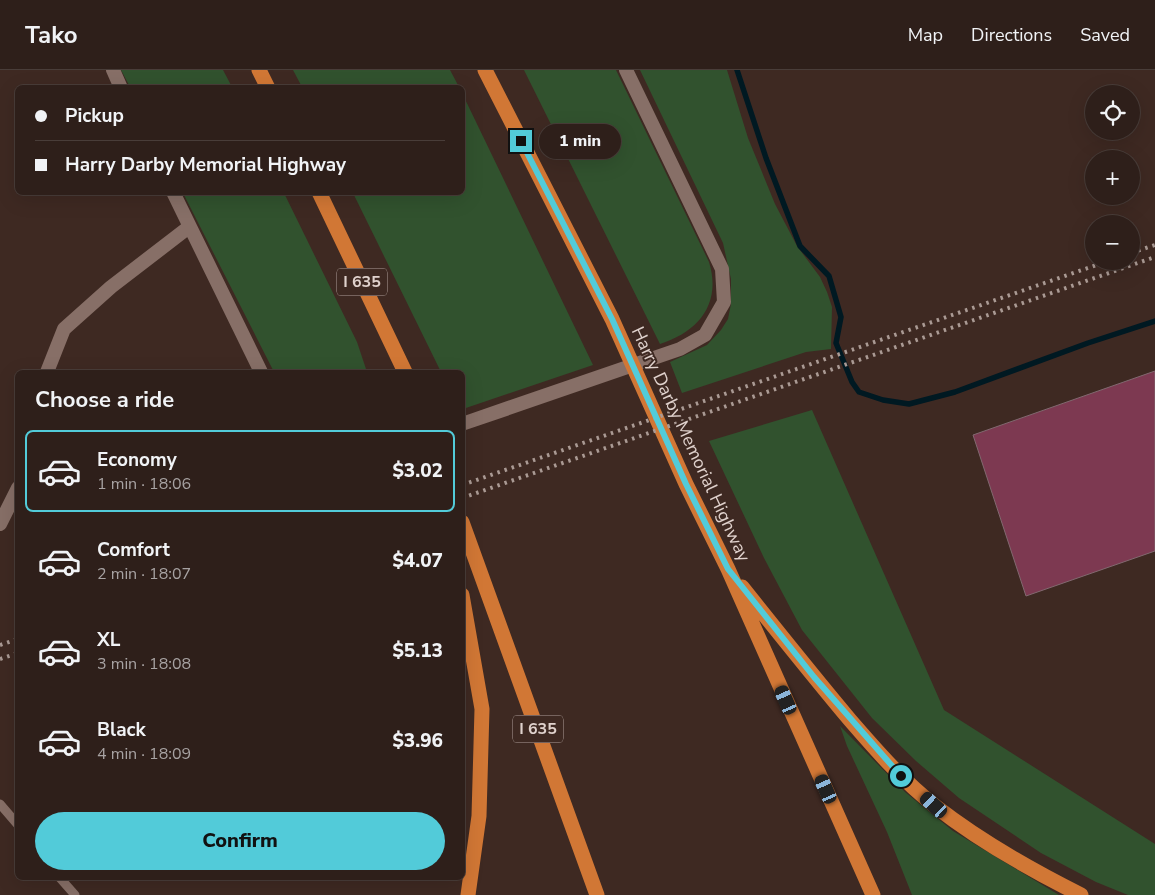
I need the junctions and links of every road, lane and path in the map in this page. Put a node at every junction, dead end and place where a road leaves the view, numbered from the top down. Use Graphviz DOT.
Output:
graph roads {
  1 [pos="113,70"];
  2 [pos="259,70"];
  3 [pos="485,70"];
  4 [pos="626,70"];
  5 [pos="120,85"];
  6 [pos="266,85"];
  7 [pos="174,195"];
  8 [pos="320,195"];
  9 [pos="189,227"];
  10 [pos="48,370"];
  11 [pos="260,370"];
  12 [pos="404,370"];
  13 [pos="465,423"];
  14 [pos="15,494"];
  15 [pos="0,524"];
  16 [pos="465,529"];
  17 [pos="728,569"];
  18 [pos="465,612"];
  19 [pos="0,804"];
  20 [pos="15,822"];
  21 [pos="62,880"];
  22 [pos="74,895"];
  23 [pos="468,895"];
  24 [pos="597,895"];
  25 [pos="873,895"];
  26 [pos="1081,895"];
  1 -- 5 [label="street"];
  2 -- 6 [label="highway"];
  3 -- 17 [label="highway, Harry Darby Memorial Highway"];
  4 -- 13 [label="street"];
  7 -- 9 [label="street"];
  8 -- 12 [label="highway, I 635"];
  9 -- 10 [label="street"];
  9 -- 11 [label="street"];
  14 -- 15 [label="street"];
  16 -- 24 [label="highway, I 635"];
  17 -- 25 [label="highway, Harry Darby Memorial Highway"];
  17 -- 26 [label="highway"];
  18 -- 23 [label="highway"];
  19 -- 20 [label="lane"];
  21 -- 22 [label="lane"];
}
